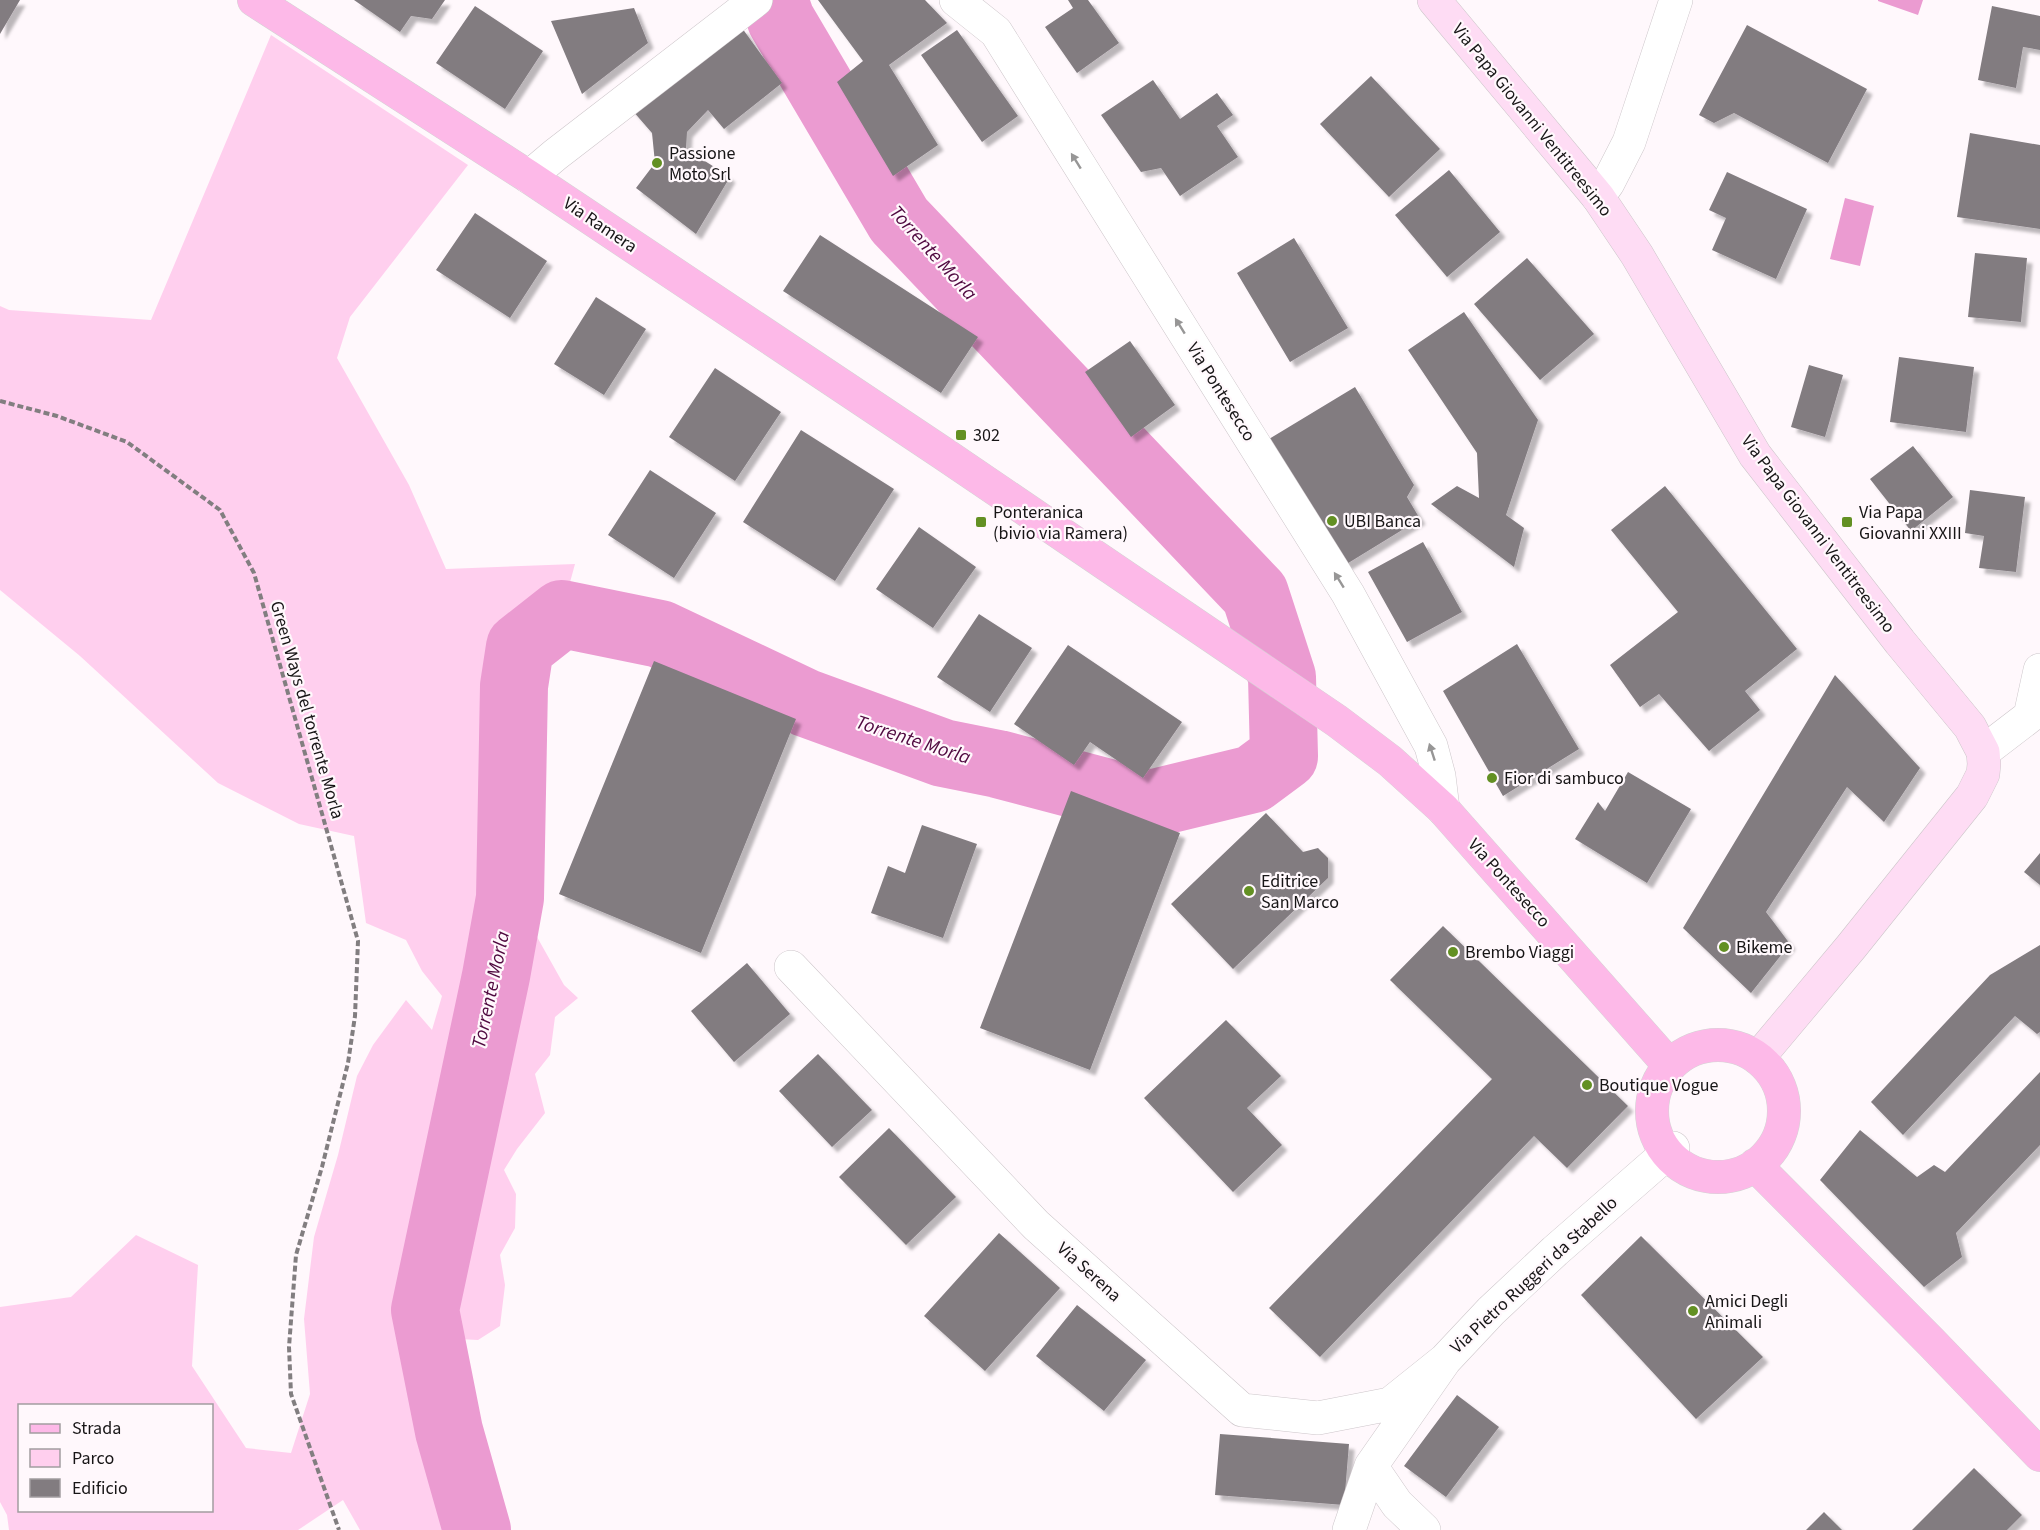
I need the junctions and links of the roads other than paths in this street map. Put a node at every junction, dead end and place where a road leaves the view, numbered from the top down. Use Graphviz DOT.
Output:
graph roads {
  1 [pos="956,0"];
  2 [pos="1434,0"];
  3 [pos="1676,0"];
  4 [pos="751,3"];
  5 [pos="271,5"];
  6 [pos="529,177"];
  7 [pos="1598,196"];
  8 [pos="944,454"];
  9 [pos="2040,670"];
  10 [pos="2040,676"];
  11 [pos="1983,752"];
  12 [pos="1443,809"];
  13 [pos="791,967"];
  14 [pos="1758,1058"];
  15 [pos="1670,1066"];
  16 [pos="1670,1151"];
  17 [pos="1755,1165"];
  18 [pos="1445,1360"];
  19 [pos="2040,1455"];
  20 [pos="1371,1466"];
  21 [pos="1349,1530"];
  22 [pos="1424,1530"];
  12 -- 1 [label="street, Via Pontesecco, one-way"];
  2 -- 7 [label="street, Via Papa Giovanni Ventitreesimo"];
  3 -- 7 [label="street"];
  4 -- 6 [label="street"];
  5 -- 6 [label="main road, Via Ramera"];
  6 -- 8 [label="main road, Via Ramera"];
  7 -- 11 [label="street, Via Papa Giovanni Ventitreesimo"];
  8 -- 12 [label="main road, Via Pontesecco"];
  9 -- 10 [label="street"];
  10 -- 11 [label="street"];
  11 -- 14 [label="street"];
  12 -- 15 [label="main road, Via Pontesecco"];
  13 -- 18 [label="street, Via Serena"];
  14 -- 15 [label="main road"];
  14 -- 17 [label="main road"];
  15 -- 16 [label="main road"];
  16 -- 17 [label="main road"];
  16 -- 18 [label="street, Via Pietro Ruggeri da Stabello"];
  17 -- 19 [label="main road"];
  18 -- 20 [label="street, Via Pietro Ruggeri da Stabello"];
  20 -- 21 [label="street, Via Pietro Ruggeri da Stabello"];
  20 -- 22 [label="street"];
}
